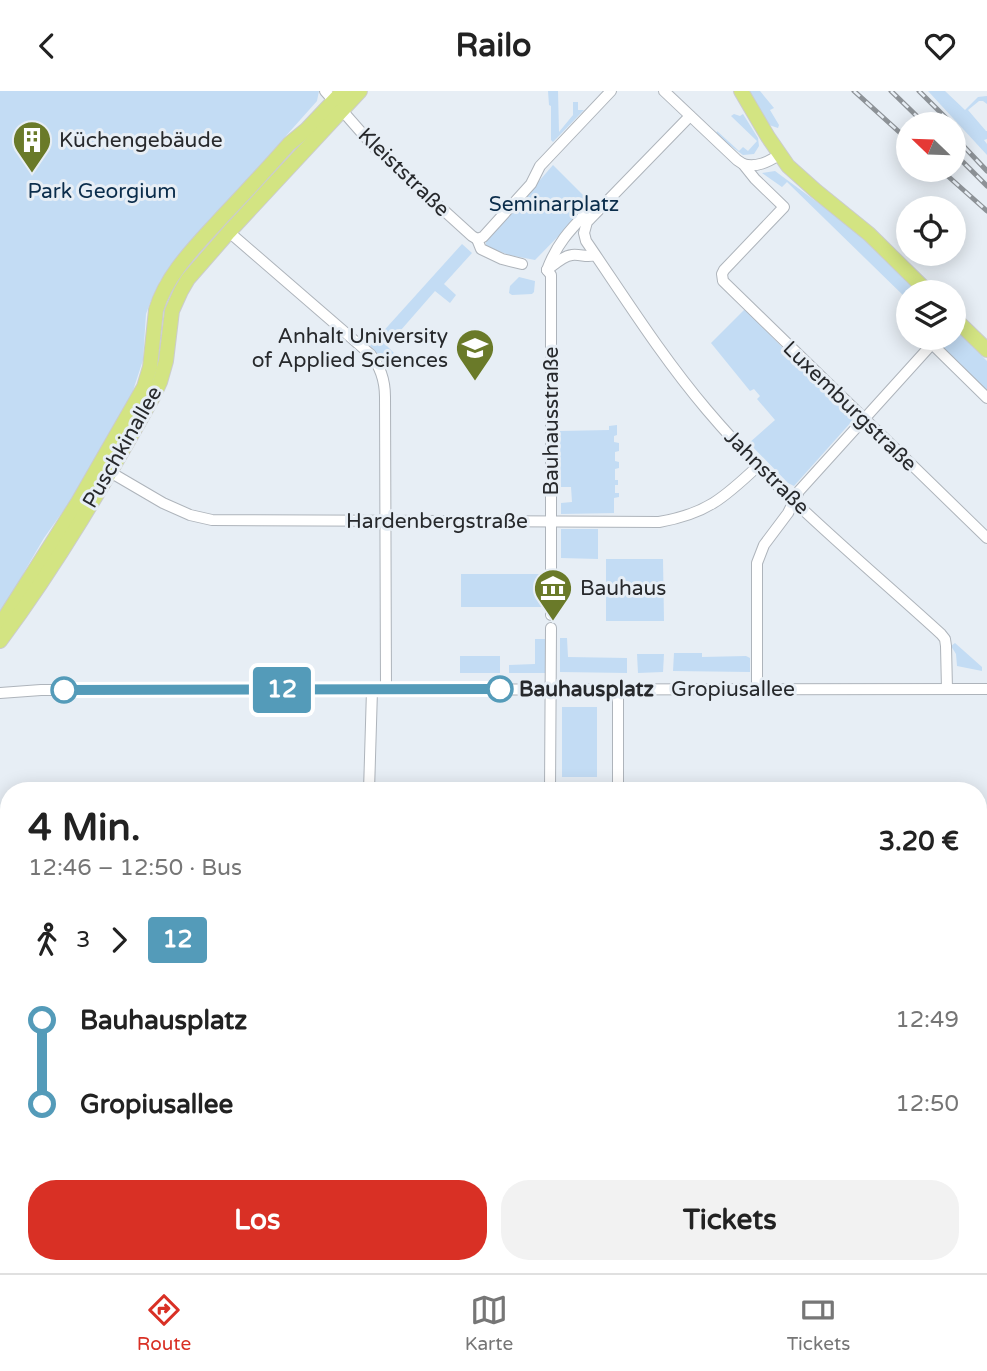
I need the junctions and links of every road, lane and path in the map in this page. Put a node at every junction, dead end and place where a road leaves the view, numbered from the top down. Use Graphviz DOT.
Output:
graph roads {
  1 [pos="360,91"];
  2 [pos="611,91"];
  3 [pos="664,91"];
  4 [pos="741,91"];
  5 [pos="336,98"];
  6 [pos="690,116"];
  7 [pos="779,155"];
  8 [pos="743,163"];
  9 [pos="589,210"];
  10 [pos="229,232"];
  11 [pos="477,239"];
  12 [pos="595,255"];
  13 [pos="522,264"];
  14 [pos="547,270"];
  15 [pos="916,280"];
  16 [pos="966,330"];
  17 [pos="987,350"];
  18 [pos="987,398"];
  19 [pos="864,419"];
  20 [pos="758,466"];
  21 [pos="110,472"];
  22 [pos="793,501"];
  23 [pos="386,521"];
  24 [pos="551,522"];
  25 [pos="987,538"];
  26 [pos="551,615"];
  27 [pos="0,625"];
  28 [pos="551,628"];
  29 [pos="0,641"];
  30 [pos="0,686"];
  31 [pos="987,688"];
  32 [pos="550,689"];
  33 [pos="618,689"];
  34 [pos="757,689"];
  35 [pos="947,689"];
  36 [pos="372,690"];
  37 [pos="386,690"];
  38 [pos="18,691"];
  39 [pos="0,693"];
  40 [pos="369,782"];
  41 [pos="550,782"];
  42 [pos="618,782"];
  1 -- 5 [label="main road, Puschkinallee"];
  2 -- 11 [label="street"];
  3 -- 6 [label="street"];
  4 -- 7 [label="main road"];
  5 -- 10 [label="main road, Puschkinallee"];
  5 -- 11 [label="street, Kleiststraße"];
  5 -- 27 [label="main road, Puschkinallee"];
  6 -- 8 [label="street"];
  6 -- 12 [label="street, Jahnstraße"];
  7 -- 8 [label="street"];
  7 -- 15 [label="main road"];
  8 -- 19 [label="street, Luxemburgstraße"];
  9 -- 14 [label="street"];
  10 -- 21 [label="main road, Puschkinallee"];
  10 -- 23 [label="street"];
  11 -- 13 [label="street"];
  12 -- 14 [label="street"];
  12 -- 20 [label="street, Jahnstraße"];
  14 -- 24 [label="street, Bauhausstraße"];
  16 -- 17 [label="main road"];
  18 -- 19 [label="street"];
  19 -- 22 [label="street"];
  19 -- 25 [label="street, Luxemburgstraße"];
  20 -- 22 [label="street, Jahnstraße"];
  20 -- 24 [label="street, Hardenbergstraße"];
  21 -- 23 [label="street, Hardenbergstraße"];
  21 -- 29 [label="main road, Puschkinallee"];
  22 -- 34 [label="street"];
  22 -- 35 [label="street, Jahnstraße"];
  23 -- 24 [label="street, Hardenbergstraße"];
  23 -- 37 [label="street"];
  24 -- 26 [label="street, Bauhausstraße"];
  28 -- 32 [label="street"];
  30 -- 38 [label="street, Gropiusallee"];
  31 -- 35 [label="street, Gropiusallee"];
  32 -- 33 [label="street, Gropiusallee"];
  32 -- 37 [label="street, Gropiusallee"];
  32 -- 41 [label="street"];
  33 -- 34 [label="street, Gropiusallee"];
  33 -- 42 [label="street"];
  34 -- 35 [label="street, Gropiusallee"];
  36 -- 37 [label="street, Gropiusallee"];
  36 -- 38 [label="street, Gropiusallee"];
  36 -- 40 [label="street"];
  38 -- 39 [label="street, Gropiusallee"];
}
